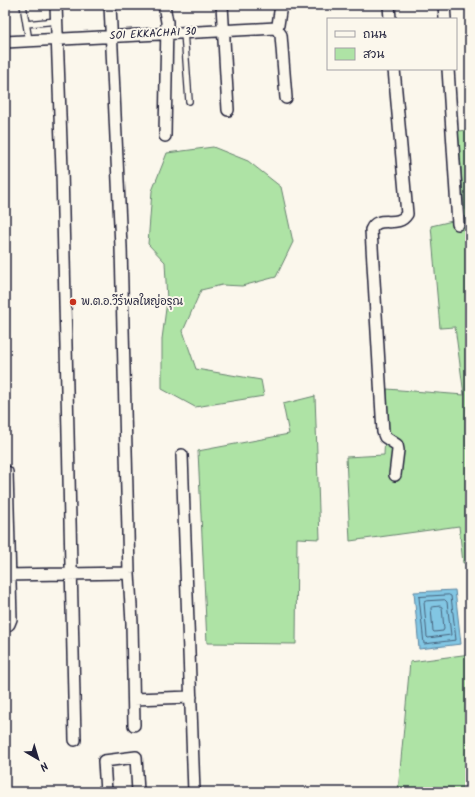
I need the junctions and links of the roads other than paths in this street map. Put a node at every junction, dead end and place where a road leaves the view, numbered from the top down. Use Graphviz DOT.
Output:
graph roads {
  1 [pos="23,5"];
  2 [pos="56,5"];
  3 [pos="110,5"];
  4 [pos="164,5"];
  5 [pos="222,5"];
  6 [pos="280,5"];
  7 [pos="389,5"];
  8 [pos="444,5"];
  9 [pos="390,18"];
  10 [pos="445,18"];
  11 [pos="57,21"];
  12 [pos="26,24"];
  13 [pos="276,28"];
  14 [pos="223,31"];
  15 [pos="184,32"];
  16 [pos="166,33"];
  17 [pos="111,36"];
  18 [pos="58,39"];
  19 [pos="29,41"];
  20 [pos="5,42"];
  21 [pos="394,70"];
  22 [pos="448,70"];
  23 [pos="286,98"];
  24 [pos="189,101"];
  25 [pos="228,110"];
  26 [pos="165,136"];
  27 [pos="458,224"];
  28 [pos="182,455"];
  29 [pos="6,472"];
  30 [pos="395,475"];
  31 [pos="71,573"];
  32 [pos="129,573"];
  33 [pos="8,575"];
  34 [pos="5,627"];
  35 [pos="191,697"];
  36 [pos="134,699"];
  37 [pos="134,725"];
  38 [pos="75,740"];
  39 [pos="106,792"];
  40 [pos="138,792"];
  41 [pos="194,792"];
  1 -- 12 [label="lane"];
  2 -- 11 [label="street"];
  3 -- 17 [label="street"];
  4 -- 16 [label="street"];
  5 -- 14 [label="street"];
  6 -- 13 [label="street"];
  7 -- 9 [label="street"];
  8 -- 10 [label="street"];
  11 -- 12 [label="lane"];
  11 -- 18 [label="street"];
  12 -- 19 [label="lane"];
  13 -- 14 [label="street, SOI EKKACHAI 30"];
  13 -- 23 [label="street"];
  14 -- 15 [label="street, SOI EKKACHAI 30"];
  14 -- 25 [label="street"];
  15 -- 16 [label="street, SOI EKKACHAI 30"];
  15 -- 24 [label="lane"];
  16 -- 17 [label="street, SOI EKKACHAI 30"];
  16 -- 26 [label="street"];
  17 -- 18 [label="street, SOI EKKACHAI 30"];
  17 -- 32 [label="street"];
  18 -- 19 [label="street, SOI EKKACHAI 30"];
  18 -- 31 [label="street"];
  19 -- 20 [label="street, SOI EKKACHAI 30"];
  21 -- 30 [label="street"];
  22 -- 27 [label="street"];
  28 -- 35 [label="street"];
  29 -- 33 [label="street"];
  31 -- 32 [label="street"];
  31 -- 33 [label="street"];
  31 -- 38 [label="street"];
  32 -- 36 [label="street"];
  33 -- 34 [label="street"];
  35 -- 36 [label="street"];
  35 -- 41 [label="street"];
  36 -- 37 [label="street"];
  39 -- 40 [label="street"];
}
